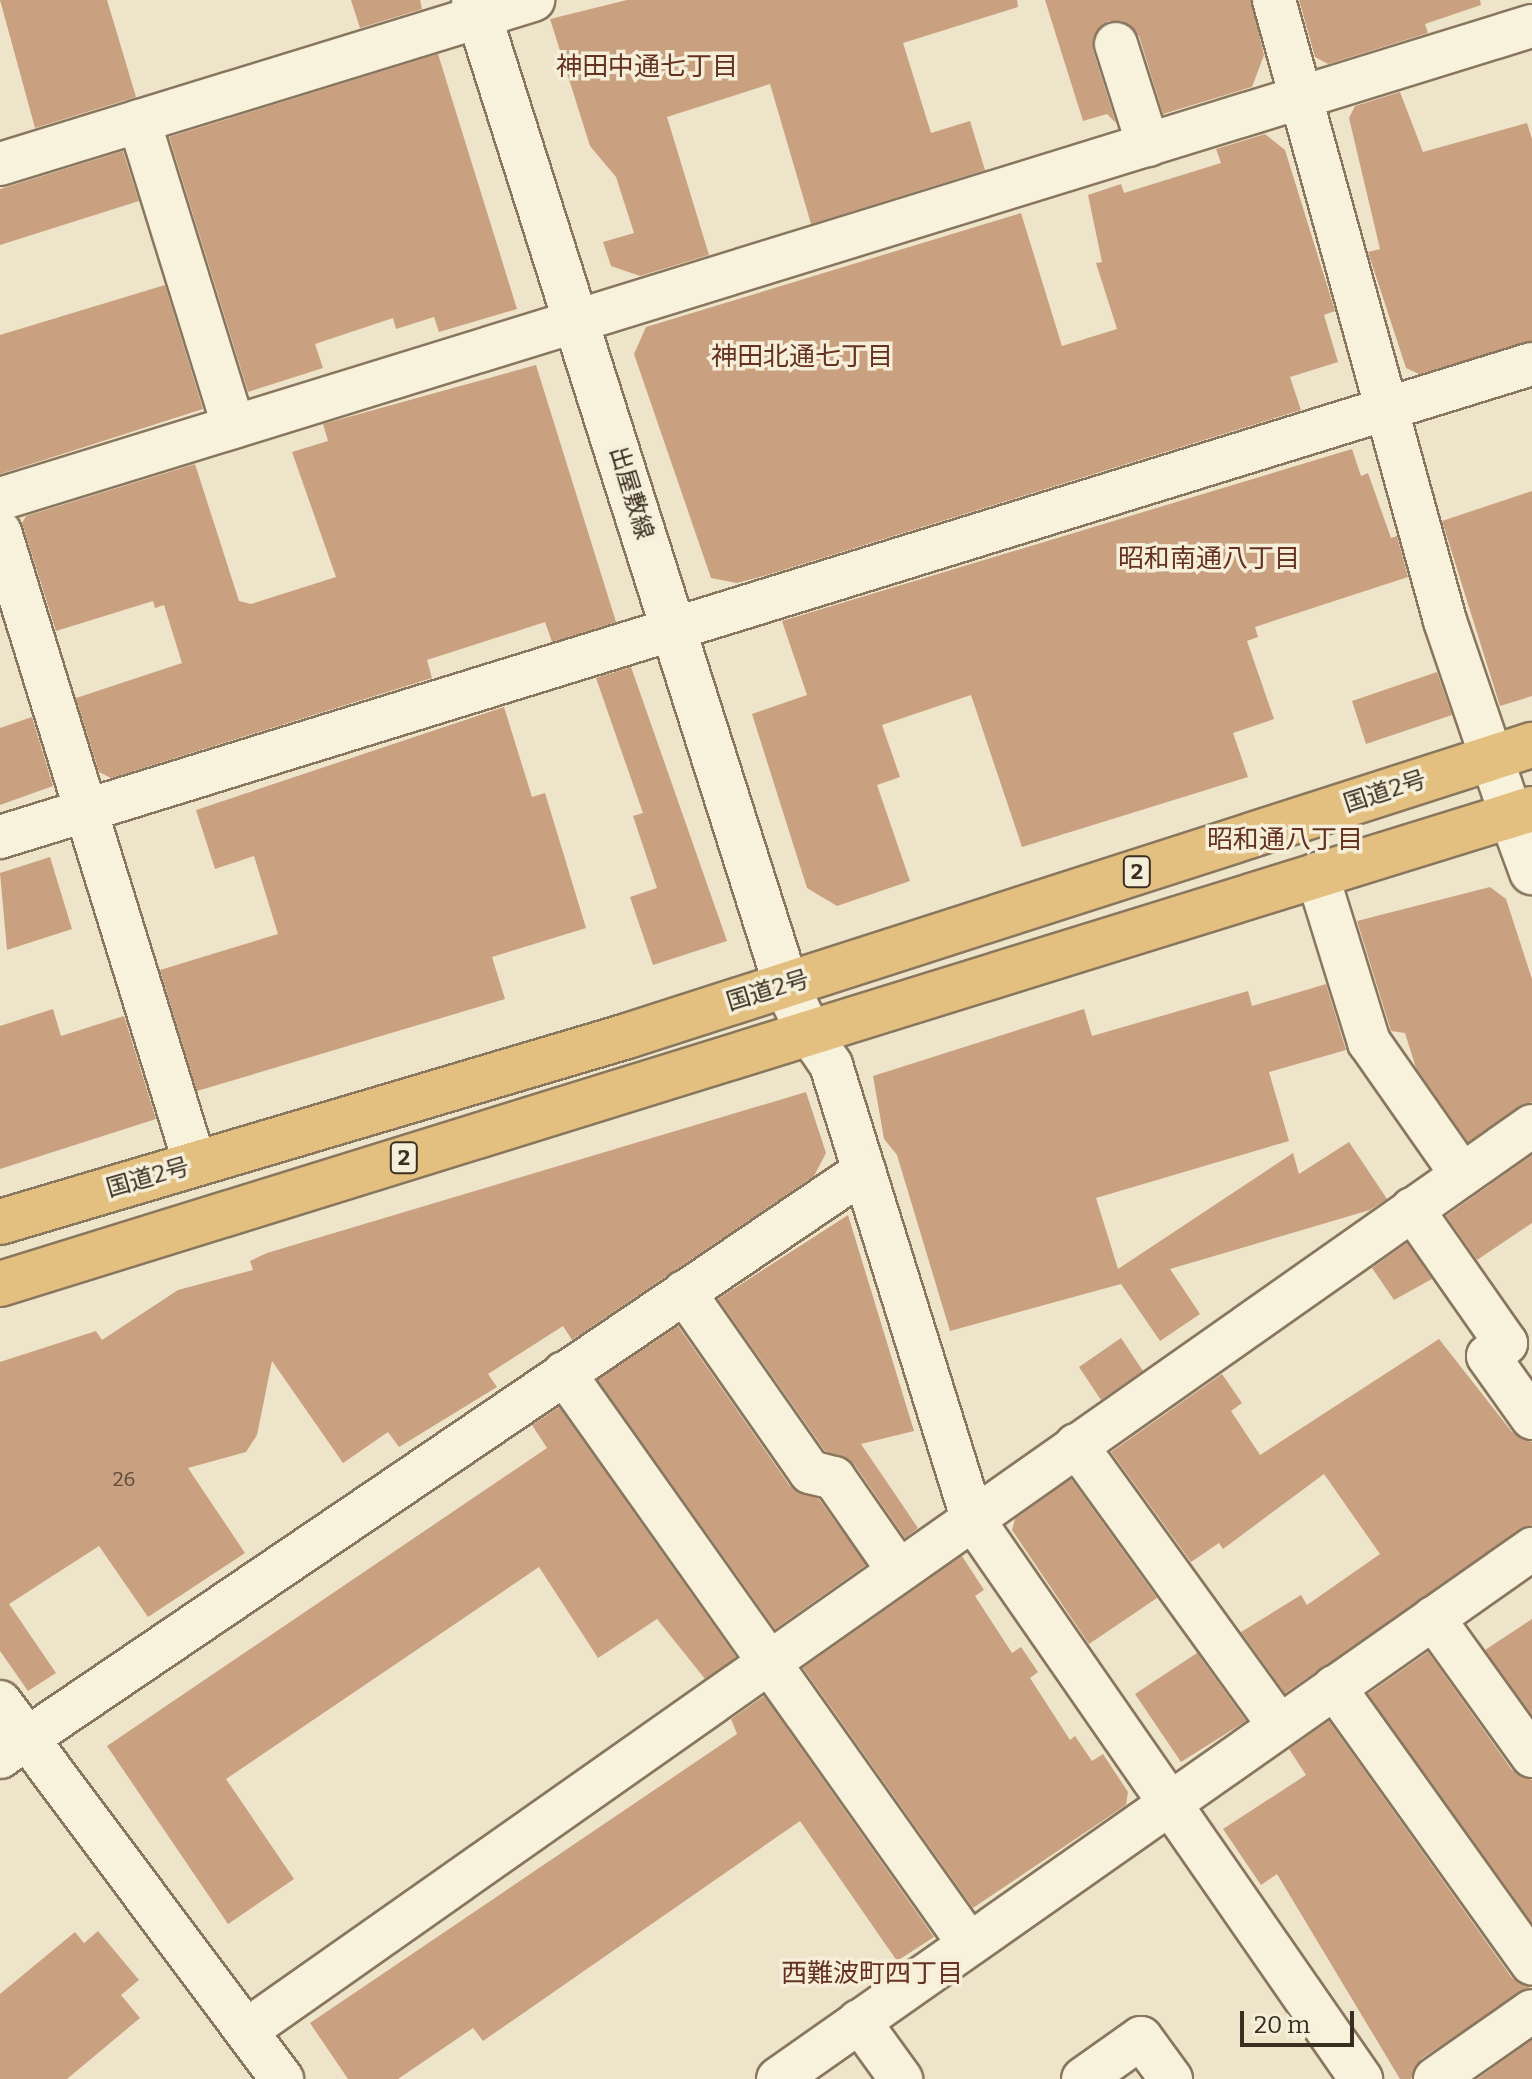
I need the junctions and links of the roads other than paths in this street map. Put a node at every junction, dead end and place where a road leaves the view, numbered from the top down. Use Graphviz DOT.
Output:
graph roads {
  1 [pos="533,0"];
  2 [pos="1274,0"];
  3 [pos="477,8"];
  4 [pos="1532,26"];
  5 [pos="1116,44"];
  6 [pos="1302,97"];
  7 [pos="139,121"];
  8 [pos="1148,145"];
  9 [pos="0,164"];
  10 [pos="578,322"];
  11 [pos="1532,364"];
  12 [pos="1386,409"];
  13 [pos="234,427"];
  14 [pos="0,499"];
  15 [pos="0,532"];
  16 [pos="674,630"];
  17 [pos="1532,745"];
  18 [pos="1487,759"];
  19 [pos="83,809"];
  20 [pos="1522,812"];
  21 [pos="0,837"];
  22 [pos="1532,872"];
  23 [pos="1317,874"];
  24 [pos="786,985"];
  25 [pos="808,1031"];
  26 [pos="1532,1126"];
  27 [pos="195,1164"];
  28 [pos="864,1171"];
  29 [pos="1462,1175"];
  30 [pos="1412,1209"];
  31 [pos="0,1222"];
  32 [pos="0,1284"];
  33 [pos="684,1292"];
  34 [pos="564,1373"];
  35 [pos="1532,1418"];
  36 [pos="1076,1445"];
  37 [pos="972,1518"];
  38 [pos="1532,1549"];
  39 [pos="898,1570"];
  40 [pos="1433,1618"];
  41 [pos="765,1664"];
  42 [pos="1334,1687"];
  43 [pos="0,1702"];
  44 [pos="1279,1725"];
  45 [pos="14,1746"];
  46 [pos="1532,1756"];
  47 [pos="1166,1804"];
  48 [pos="969,1944"];
  49 [pos="1532,1964"];
  50 [pos="1532,2011"];
  51 [pos="859,2021"];
  52 [pos="247,2030"];
  53 [pos="282,2079"];
  54 [pos="778,2079"];
  55 [pos="901,2079"];
  56 [pos="1083,2079"];
  57 [pos="1171,2079"];
  58 [pos="1361,2079"];
  59 [pos="1435,2079"];
  1 -- 3 [label="street"];
  2 -- 6 [label="street"];
  3 -- 7 [label="street"];
  3 -- 10 [label="street, 出屋敷線"];
  4 -- 6 [label="street"];
  5 -- 8 [label="street"];
  6 -- 8 [label="street"];
  6 -- 12 [label="street"];
  7 -- 9 [label="street"];
  7 -- 13 [label="street"];
  8 -- 10 [label="street"];
  10 -- 13 [label="street"];
  10 -- 16 [label="street, 出屋敷線"];
  11 -- 12 [label="street"];
  12 -- 16 [label="street"];
  12 -- 18 [label="street"];
  13 -- 14 [label="street"];
  15 -- 19 [label="street"];
  16 -- 19 [label="street"];
  16 -- 24 [label="street, 出屋敷線"];
  17 -- 18 [label="highway, 国道2号 / 2"];
  18 -- 20 [label="street"];
  18 -- 24 [label="highway, 国道2号 / 2"];
  19 -- 21 [label="street"];
  19 -- 27 [label="street"];
  20 -- 22 [label="street"];
  20 -- 23 [label="highway, 国道2号 / 2"];
  23 -- 25 [label="highway, 国道2号 / 2"];
  23 -- 29 [label="street"];
  24 -- 25 [label="street, 出屋敷線"];
  24 -- 27 [label="highway, 国道2号 / 2"];
  25 -- 28 [label="street"];
  25 -- 32 [label="highway, 国道2号 / 2"];
  26 -- 29 [label="street"];
  27 -- 31 [label="highway, 国道2号 / 2"];
  28 -- 33 [label="street"];
  28 -- 37 [label="street"];
  29 -- 30 [label="street"];
  30 -- 35 [label="street"];
  30 -- 36 [label="street"];
  33 -- 34 [label="street"];
  33 -- 39 [label="street"];
  34 -- 41 [label="street"];
  34 -- 45 [label="street"];
  36 -- 37 [label="street"];
  36 -- 44 [label="street"];
  37 -- 39 [label="street"];
  37 -- 47 [label="street"];
  38 -- 40 [label="street"];
  39 -- 41 [label="street"];
  40 -- 42 [label="street"];
  40 -- 46 [label="street"];
  41 -- 48 [label="street"];
  41 -- 52 [label="street"];
  42 -- 44 [label="street"];
  42 -- 49 [label="street"];
  43 -- 45 [label="street"];
  44 -- 47 [label="street"];
  45 -- 52 [label="street"];
  47 -- 48 [label="street"];
  47 -- 58 [label="street"];
  48 -- 51 [label="street"];
  50 -- 59 [label="street"];
  51 -- 54 [label="street"];
  51 -- 55 [label="street"];
  52 -- 53 [label="street"];
  56 -- 57 [label="street"];
}
